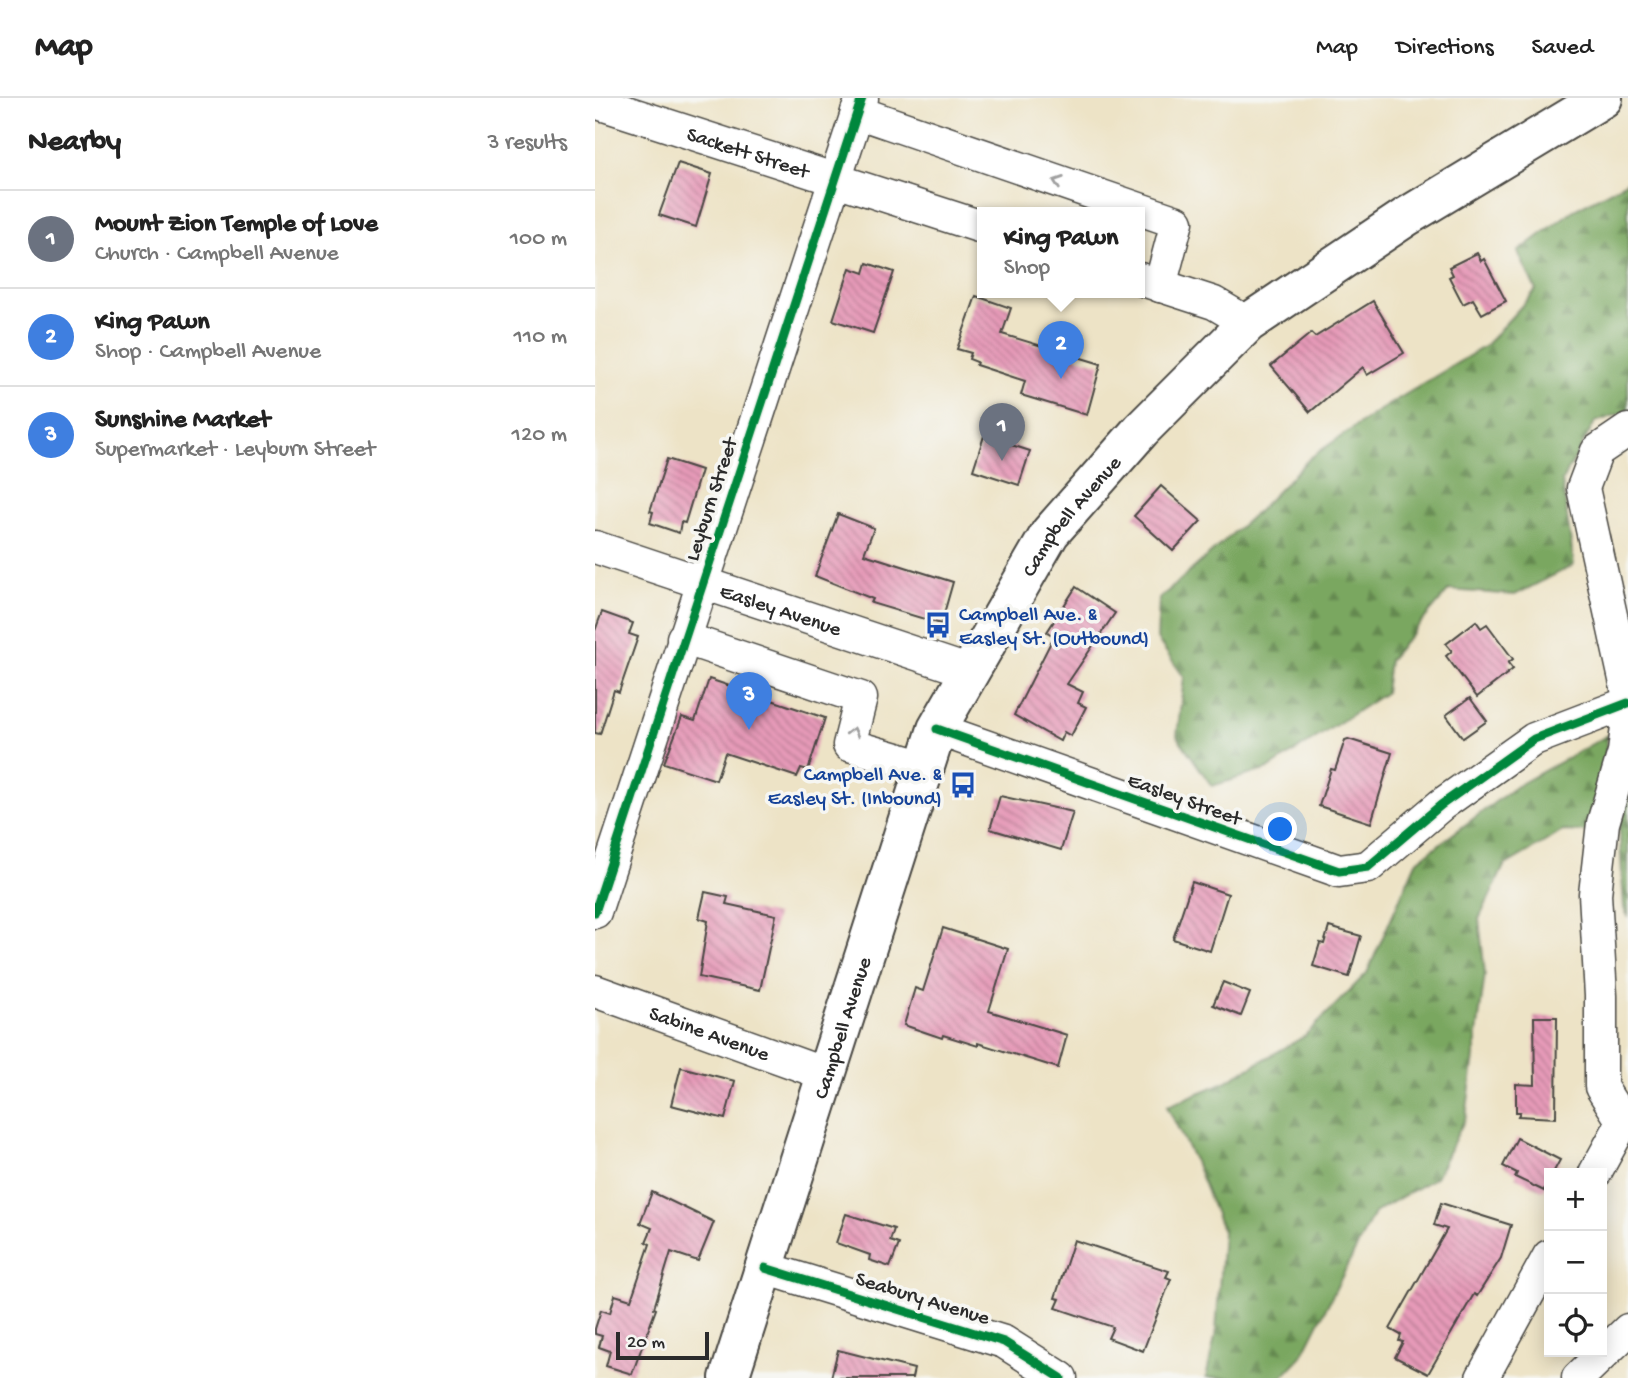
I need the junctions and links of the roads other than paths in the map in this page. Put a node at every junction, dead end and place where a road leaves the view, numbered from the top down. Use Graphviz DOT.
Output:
graph roads {
  1 [pos="1603,98"];
  2 [pos="595,102"];
  3 [pos="860,105"];
  4 [pos="834,179"];
  5 [pos="1136,207"];
  6 [pos="1145,210"];
  7 [pos="977,225"];
  8 [pos="1150,282"];
  9 [pos="1248,323"];
  10 [pos="1628,430"];
  11 [pos="595,547"];
  12 [pos="701,583"];
  13 [pos="683,638"];
  14 [pos="968,671"];
  15 [pos="1628,693"];
  16 [pos="1628,702"];
  17 [pos="1628,718"];
  18 [pos="937,729"];
  19 [pos="925,767"];
  20 [pos="595,912"];
  21 [pos="595,991"];
  22 [pos="825,1074"];
  23 [pos="1625,1123"];
  24 [pos="1598,1168"];
  25 [pos="1544,1265"];
  26 [pos="765,1268"];
  27 [pos="1628,1330"];
  28 [pos="729,1378"];
  29 [pos="1061,1378"];
  30 [pos="1482,1378"];
  31 [pos="1578,1378"];
  1 -- 9 [label="main road, Campbell Avenue"];
  2 -- 4 [label="street, Sackett Street"];
  3 -- 4 [label="street, Leyburn Street"];
  5 -- 3 [label="street, one-way"];
  4 -- 7 [label="street, Sackett Street"];
  4 -- 12 [label="street, Leyburn Street"];
  8 -- 6 [label="street, one-way"];
  8 -- 9 [label="street"];
  9 -- 14 [label="main road, Campbell Avenue"];
  10 -- 15 [label="street"];
  11 -- 12 [label="street, Easley Avenue"];
  12 -- 13 [label="street, Leyburn Street"];
  12 -- 14 [label="street, Easley Avenue"];
  19 -- 13 [label="street, one-way"];
  13 -- 20 [label="street, Leyburn Street"];
  14 -- 18 [label="main road, Campbell Avenue"];
  16 -- 18 [label="street, Easley Street"];
  17 -- 23 [label="street"];
  18 -- 19 [label="main road, Campbell Avenue"];
  19 -- 22 [label="main road, Campbell Avenue"];
  21 -- 22 [label="street, Sabine Avenue"];
  22 -- 26 [label="main road, Campbell Avenue"];
  23 -- 24 [label="street"];
  25 -- 30 [label="street"];
  26 -- 28 [label="main road, Campbell Avenue"];
  26 -- 29 [label="street, Seabury Avenue"];
  27 -- 31 [label="street"];
}
